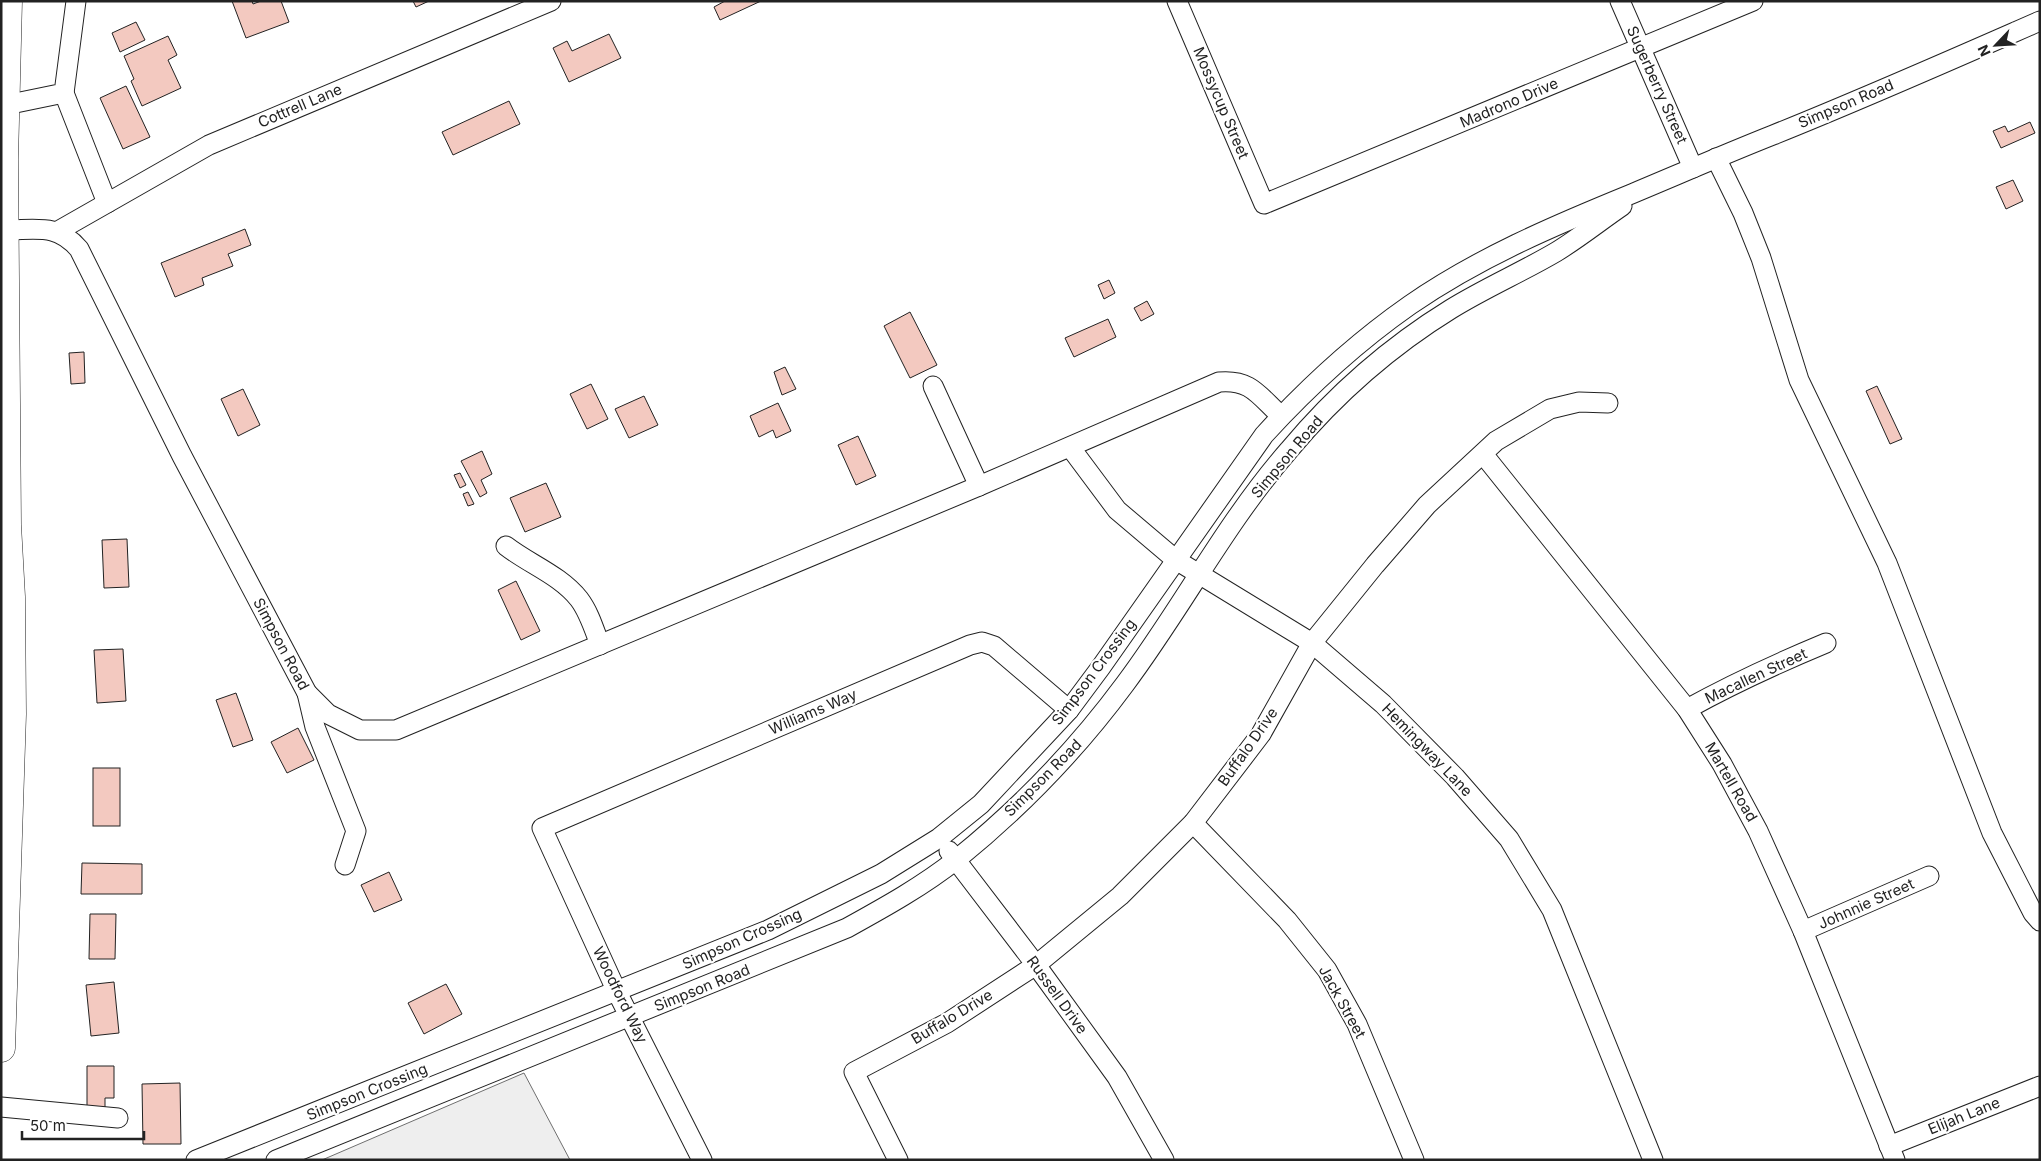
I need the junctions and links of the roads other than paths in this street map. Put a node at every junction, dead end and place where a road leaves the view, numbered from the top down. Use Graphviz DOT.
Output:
graph roads {
  1 [pos="8,1"];
  2 [pos="76,1"];
  3 [pos="552,1"];
  4 [pos="1177,1"];
  5 [pos="1620,1"];
  6 [pos="1753,1"];
  7 [pos="2040,21"];
  8 [pos="1640,48"];
  9 [pos="64,93"];
  10 [pos="3,106"];
  11 [pos="1716,158"];
  12 [pos="1693,168"];
  13 [pos="1652,185"];
  14 [pos="107,203"];
  15 [pos="1264,204"];
  16 [pos="5,230"];
  17 [pos="58,231"];
  18 [pos="933,386"];
  19 [pos="1608,403"];
  20 [pos="1281,416"];
  21 [pos="1070,447"];
  22 [pos="1482,454"];
  23 [pos="979,486"];
  24 [pos="506,546"];
  25 [pos="1176,560"];
  26 [pos="1200,574"];
  27 [pos="1312,643"];
  28 [pos="1826,643"];
  29 [pos="600,645"];
  30 [pos="307,693"];
  31 [pos="1688,709"];
  32 [pos="1069,710"];
  33 [pos="6,814"];
  34 [pos="1193,823"];
  35 [pos="542,828"];
  36 [pos="939,838"];
  37 [pos="955,860"];
  38 [pos="345,865"];
  39 [pos="1929,876"];
  40 [pos="2040,921"];
  41 [pos="1803,931"];
  42 [pos="1036,965"];
  43 [pos="617,992"];
  44 [pos="630,1017"];
  45 [pos="1,1048"];
  46 [pos="2040,1086"];
  47 [pos="1,1107"];
  48 [pos="118,1118"];
  49 [pos="1892,1153"];
  50 [pos="196,1160"];
  51 [pos="276,1160"];
  52 [pos="702,1160"];
  53 [pos="898,1160"];
  54 [pos="1164,1160"];
  55 [pos="1414,1160"];
  56 [pos="1653,1160"];
  1 -- 10 [label="highway"];
  2 -- 9 [label="street"];
  3 -- 14 [label="street, Cottrell Lane"];
  4 -- 15 [label="street, Mossycup Street"];
  5 -- 8 [label="street, Sugerberry Street"];
  6 -- 8 [label="street, Madrono Drive"];
  7 -- 11 [label="street, Simpson Road"];
  8 -- 12 [label="street, Sugerberry Street"];
  8 -- 15 [label="street, Madrono Drive"];
  9 -- 10 [label="street"];
  9 -- 14 [label="street"];
  10 -- 16 [label="highway"];
  11 -- 12 [label="street, Simpson Road"];
  11 -- 40 [label="street"];
  12 -- 13 [label="street, Simpson Road"];
  13 -- 20 [label="street, Simpson Road"];
  13 -- 26 [label="street, Simpson Road"];
  14 -- 17 [label="street, Cottrell Lane"];
  16 -- 17 [label="street"];
  16 -- 33 [label="highway"];
  17 -- 30 [label="street, Simpson Road"];
  18 -- 23 [label="street"];
  19 -- 22 [label="street, Buffalo Drive"];
  20 -- 21 [label="street, Simpson Road"];
  20 -- 25 [label="street, Simpson Road"];
  21 -- 23 [label="street, Simpson Road"];
  21 -- 25 [label="street, Hemingway Lane"];
  22 -- 27 [label="street, Buffalo Drive"];
  22 -- 31 [label="street, Martell Road"];
  23 -- 29 [label="street, Simpson Road"];
  24 -- 29 [label="street"];
  25 -- 26 [label="street, Hemingway Lane"];
  25 -- 32 [label="street, Simpson Crossing"];
  26 -- 27 [label="street, Hemingway Lane"];
  26 -- 37 [label="street, Simpson Road"];
  27 -- 34 [label="street, Buffalo Drive"];
  27 -- 56 [label="street, Hemingway Lane"];
  28 -- 31 [label="street, Macallen Street"];
  29 -- 30 [label="street, Simpson Road"];
  30 -- 38 [label="street"];
  31 -- 41 [label="street, Martell Road"];
  32 -- 35 [label="street, Williams Way"];
  32 -- 36 [label="street, Simpson Crossing"];
  33 -- 45 [label="highway"];
  34 -- 42 [label="street, Buffalo Drive"];
  34 -- 55 [label="street, Jack Street"];
  35 -- 43 [label="street, Woodford Way"];
  36 -- 37 [label="street, Russell Drive"];
  36 -- 43 [label="street, Simpson Crossing"];
  37 -- 42 [label="street, Russell Drive"];
  37 -- 44 [label="street, Simpson Road"];
  39 -- 41 [label="street, Johnnie Street"];
  41 -- 49 [label="street, Martell Road"];
  42 -- 53 [label="street, Buffalo Drive"];
  42 -- 54 [label="street, Russell Drive"];
  43 -- 44 [label="street, Woodford Way"];
  43 -- 50 [label="street, Simpson Crossing"];
  44 -- 51 [label="street, Simpson Road"];
  44 -- 52 [label="street, Woodford Way"];
  46 -- 49 [label="street, Elijah Lane"];
  47 -- 48 [label="street"];
}
